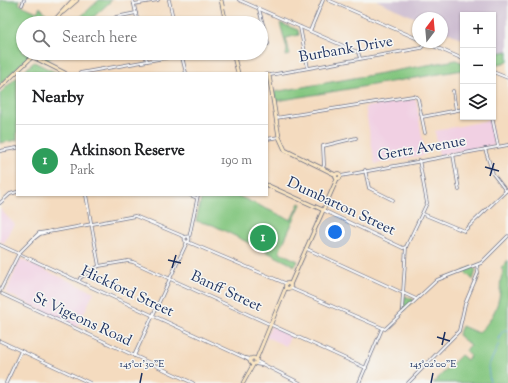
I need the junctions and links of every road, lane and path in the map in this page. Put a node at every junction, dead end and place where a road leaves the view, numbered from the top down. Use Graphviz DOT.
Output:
graph roads {
  1 [pos="24,0"];
  2 [pos="73,0"];
  3 [pos="77,0"];
  4 [pos="133,0"];
  5 [pos="158,0"];
  6 [pos="169,0"];
  7 [pos="221,0"];
  8 [pos="239,0"];
  9 [pos="323,0"];
  10 [pos="328,0"];
  11 [pos="134,4"];
  12 [pos="22,6"];
  13 [pos="259,9"];
  14 [pos="136,13"];
  15 [pos="57,16"];
  16 [pos="57,16"];
  17 [pos="120,16"];
  18 [pos="137,16"];
  19 [pos="172,16"];
  20 [pos="224,16"];
  21 [pos="261,16"];
  22 [pos="300,27"];
  23 [pos="310,31"];
  24 [pos="412,36"];
  25 [pos="421,48"];
  26 [pos="438,48"];
  27 [pos="460,58"];
  28 [pos="360,59"];
  29 [pos="30,60"];
  30 [pos="37,60"];
  31 [pos="152,60"];
  32 [pos="183,60"];
  33 [pos="235,60"];
  34 [pos="147,61"];
  35 [pos="308,68"];
  36 [pos="17,72"];
  37 [pos="64,72"];
  38 [pos="86,72"];
  39 [pos="186,72"];
  40 [pos="238,72"];
  41 [pos="16,73"];
  42 [pos="496,73"];
  43 [pos="268,75"];
  44 [pos="508,78"];
  45 [pos="0,88"];
  46 [pos="453,91"];
  47 [pos="460,109"];
  48 [pos="456,110"];
  49 [pos="422,117"];
  50 [pos="276,120"];
  51 [pos="493,120"];
  52 [pos="425,133"];
  53 [pos="279,137"];
  54 [pos="356,138"];
  55 [pos="268,139"];
  56 [pos="508,144"];
  57 [pos="498,146"];
  58 [pos="16,148"];
  59 [pos="485,149"];
  60 [pos="0,151"];
  61 [pos="453,154"];
  62 [pos="419,160"];
  63 [pos="323,168"];
  64 [pos="365,170"];
  65 [pos="340,176"];
  66 [pos="337,177"];
  67 [pos="268,185"];
  68 [pos="459,190"];
  69 [pos="507,190"];
  70 [pos="16,192"];
  71 [pos="86,196"];
  72 [pos="197,196"];
  73 [pos="393,200"];
  74 [pos="0,203"];
  75 [pos="323,210"];
  76 [pos="423,214"];
  77 [pos="92,224"];
  78 [pos="508,236"];
  79 [pos="187,239"];
  80 [pos="0,245"];
  81 [pos="306,248"];
  82 [pos="406,248"];
  83 [pos="19,253"];
  84 [pos="477,265"];
  85 [pos="98,266"];
  86 [pos="170,278"];
  87 [pos="78,281"];
  88 [pos="288,286"];
  89 [pos="403,293"];
  90 [pos="1,294"];
  91 [pos="416,299"];
  92 [pos="402,308"];
  93 [pos="152,315"];
  94 [pos="270,324"];
  95 [pos="383,329"];
  96 [pos="0,342"];
  97 [pos="21,351"];
  98 [pos="134,356"];
  99 [pos="253,361"];
  100 [pos="366,368"];
  101 [pos="6,383"];
  102 [pos="90,383"];
  103 [pos="193,383"];
  104 [pos="243,383"];
  105 [pos="300,383"];
  106 [pos="358,383"];
  107 [pos="408,383"];
  1 -- 12 [label="street"];
  2 -- 15 [label="street"];
  3 -- 16 [label="street"];
  4 -- 11 [label="street"];
  5 -- 11 [label="street"];
  6 -- 19 [label="street"];
  7 -- 20 [label="street"];
  8 -- 13 [label="street"];
  9 -- 23 [label="street"];
  10 -- 24 [label="street"];
  11 -- 14 [label="street"];
  13 -- 21 [label="street"];
  13 -- 22 [label="street"];
  14 -- 17 [label="street"];
  14 -- 18 [label="street"];
  22 -- 23 [label="street"];
  22 -- 35 [label="street"];
  23 -- 28 [label="street"];
  25 -- 28 [label="street, Burbank Drive"];
  26 -- 27 [label="street"];
  28 -- 35 [label="street, Burbank Drive"];
  29 -- 36 [label="street"];
  30 -- 37 [label="street"];
  31 -- 34 [label="street"];
  32 -- 39 [label="street"];
  33 -- 40 [label="street"];
  34 -- 38 [label="street"];
  35 -- 43 [label="street, Burbank Drive"];
  41 -- 45 [label="street"];
  42 -- 44 [label="street"];
  43 -- 50 [label="street"];
  46 -- 48 [label="street"];
  47 -- 48 [label="street"];
  48 -- 49 [label="street"];
  49 -- 50 [label="street"];
  49 -- 52 [label="street"];
  50 -- 53 [label="street"];
  51 -- 57 [label="street"];
  53 -- 55 [label="street"];
  53 -- 63 [label="street"];
  54 -- 63 [label="street"];
  56 -- 57 [label="street, Gertz Avenue"];
  57 -- 59 [label="street, Gertz Avenue"];
  58 -- 60 [label="street"];
  59 -- 61 [label="street, Gertz Avenue"];
  59 -- 69 [label="street"];
  61 -- 62 [label="street, Gertz Avenue"];
  61 -- 68 [label="street"];
  62 -- 64 [label="street, Gertz Avenue"];
  62 -- 76 [label="street"];
  63 -- 66 [label="street"];
  64 -- 65 [label="street, Gertz Avenue"];
  64 -- 73 [label="street"];
  65 -- 66 [label="street"];
  66 -- 75 [label="street"];
  67 -- 75 [label="street, Dumbarton Street"];
  69 -- 76 [label="street"];
  70 -- 74 [label="street"];
  71 -- 77 [label="street"];
  72 -- 79 [label="street"];
  75 -- 81 [label="street"];
  75 -- 82 [label="street, Dumbarton Street"];
  76 -- 82 [label="street"];
  77 -- 79 [label="street"];
  77 -- 83 [label="street"];
  77 -- 85 [label="street"];
  78 -- 84 [label="street"];
  79 -- 86 [label="street"];
  79 -- 88 [label="street"];
  80 -- 83 [label="street, Hickford Street"];
  81 -- 88 [label="street"];
  81 -- 89 [label="street"];
  82 -- 89 [label="street"];
  83 -- 87 [label="street, Hickford Street"];
  83 -- 90 [label="street"];
  84 -- 91 [label="street"];
  84 -- 107 [label="street"];
  85 -- 86 [label="street, Banff Street"];
  85 -- 87 [label="street, Banff Street"];
  86 -- 93 [label="street"];
  86 -- 94 [label="street, Banff Street"];
  87 -- 93 [label="street, Hickford Street"];
  88 -- 94 [label="street"];
  88 -- 95 [label="street"];
  89 -- 91 [label="street"];
  89 -- 92 [label="street"];
  90 -- 98 [label="street, St Vigeons Road"];
  91 -- 95 [label="street"];
  93 -- 98 [label="street"];
  93 -- 99 [label="street, Hickford Street"];
  94 -- 99 [label="street"];
  94 -- 100 [label="street, Banff Street"];
  95 -- 100 [label="street"];
  96 -- 97 [label="street"];
  97 -- 101 [label="street"];
  97 -- 102 [label="street"];
  98 -- 103 [label="street, St Vigeons Road"];
  99 -- 104 [label="street"];
  99 -- 105 [label="street, Hickford Street"];
  100 -- 106 [label="street"];
}
